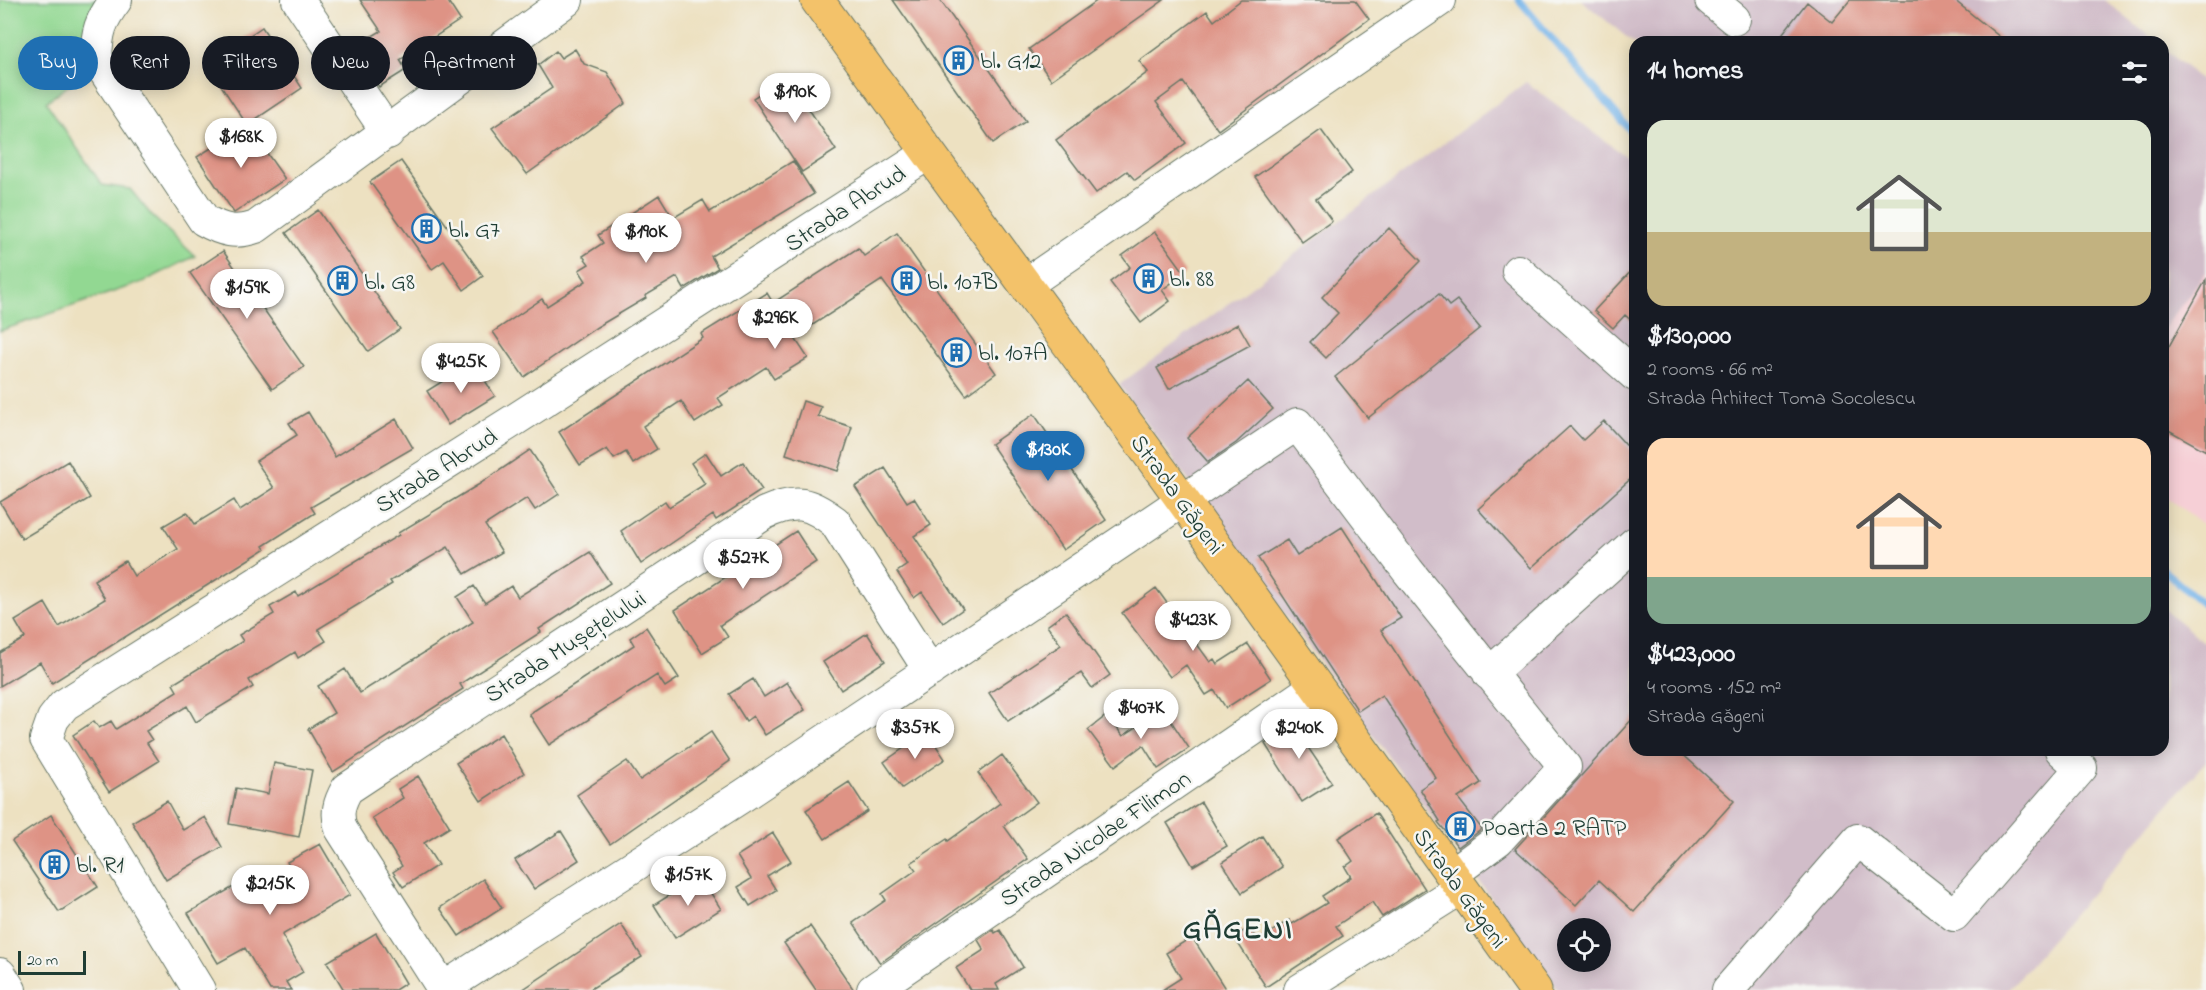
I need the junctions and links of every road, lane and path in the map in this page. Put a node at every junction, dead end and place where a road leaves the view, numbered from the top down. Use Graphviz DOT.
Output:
graph roads {
  1 [pos="116,0"];
  2 [pos="298,0"];
  3 [pos="818,0"];
  4 [pos="1440,0"];
  5 [pos="560,2"];
  6 [pos="388,133"];
  7 [pos="929,153"];
  8 [pos="1518,271"];
  9 [pos="1025,285"];
  10 [pos="1629,370"];
  11 [pos="1183,501"];
  12 [pos="1629,548"];
  13 [pos="930,671"];
  14 [pos="1489,674"];
  15 [pos="1316,686"];
  16 [pos="2068,756"];
  17 [pos="1456,881"];
  18 [pos="0,974"];
  19 [pos="443,989"];
  20 [pos="10,990"];
  21 [pos="199,990"];
  22 [pos="873,990"];
  23 [pos="1300,990"];
  24 [pos="1535,990"];
  25 [pos="1728,990"];
  1 -- 6 [label="street"];
  2 -- 6 [label="street"];
  3 -- 7 [label="main road, Strada Găgeni"];
  4 -- 9 [label="street"];
  5 -- 6 [label="street"];
  7 -- 9 [label="main road, Strada Găgeni"];
  7 -- 21 [label="street, Strada Abrud"];
  8 -- 10 [label="street"];
  9 -- 11 [label="main road, Strada Găgeni"];
  11 -- 13 [label="street"];
  11 -- 14 [label="street"];
  11 -- 15 [label="main road, Strada Găgeni"];
  12 -- 14 [label="street"];
  13 -- 19 [label="street"];
  13 -- 19 [label="street, Strada Mușețelului"];
  14 -- 17 [label="street"];
  15 -- 17 [label="main road, Strada Găgeni"];
  15 -- 22 [label="street, Strada Nicolae Filimon"];
  16 -- 25 [label="street"];
  17 -- 23 [label="street"];
  17 -- 24 [label="main road, Strada Găgeni"];
  18 -- 20 [label="street"];
}
